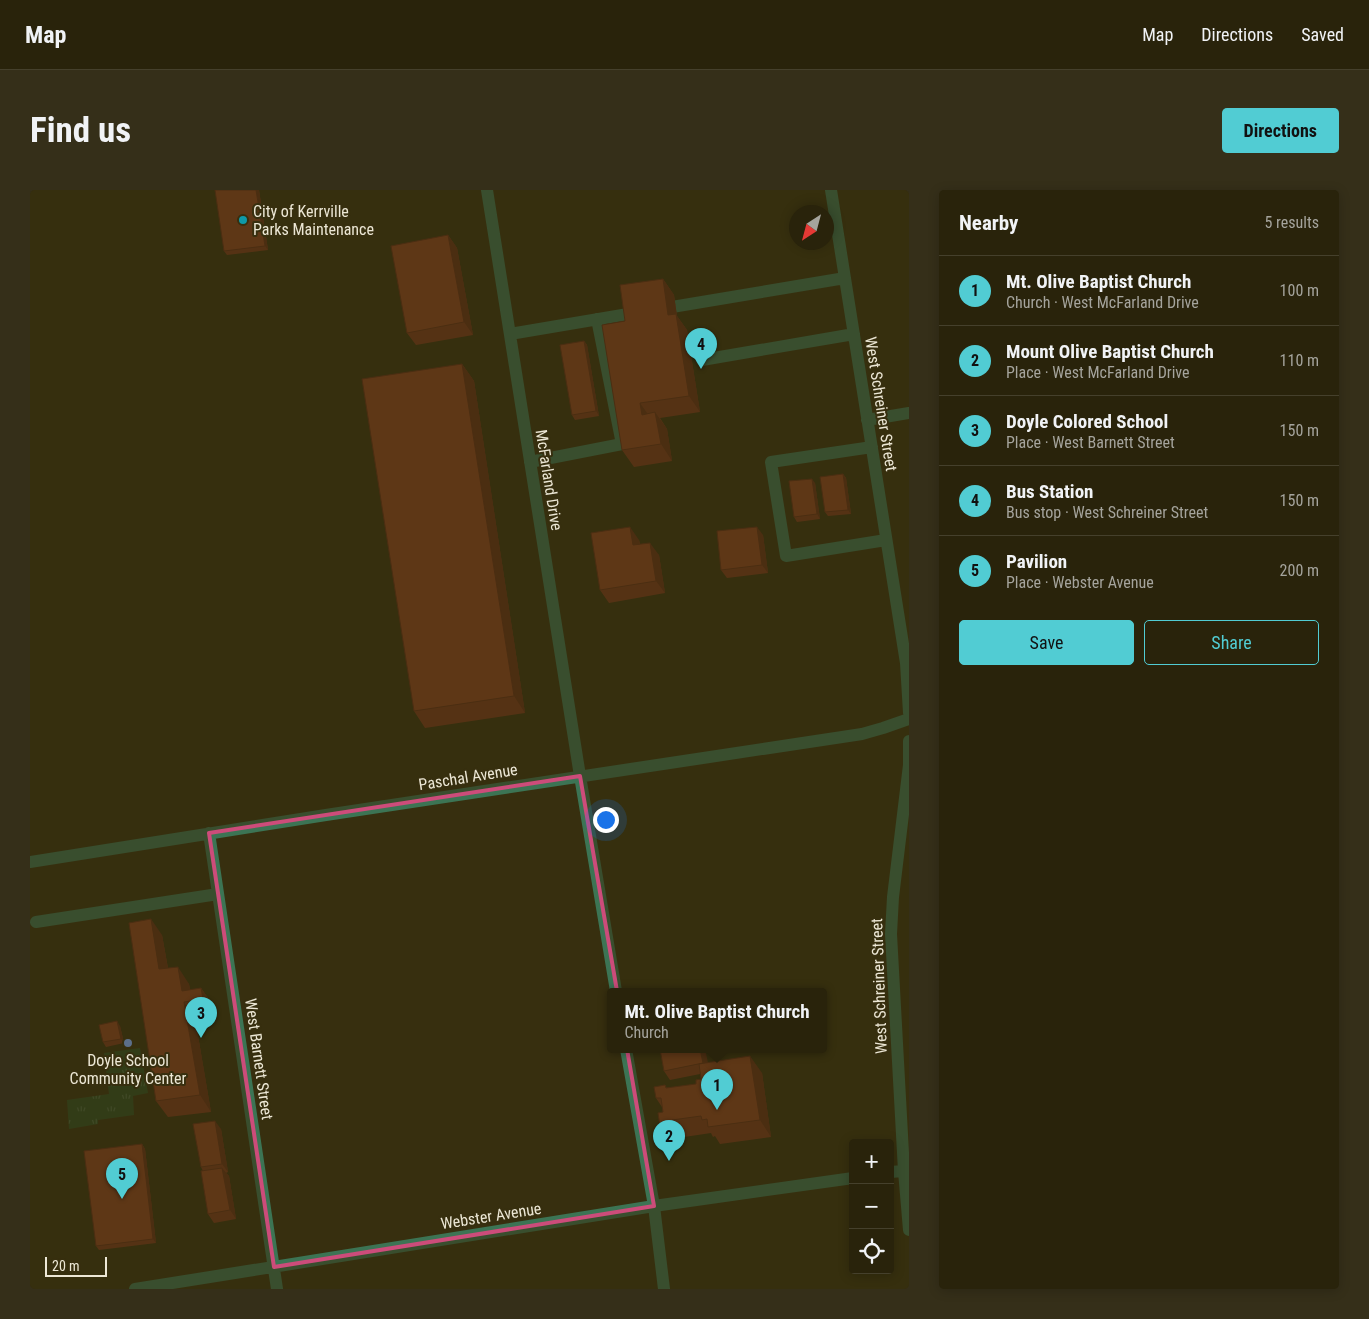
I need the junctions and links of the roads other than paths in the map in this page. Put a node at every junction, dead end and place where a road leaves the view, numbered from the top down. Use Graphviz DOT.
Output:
graph roads {
  1 [pos="487,190"];
  2 [pos="831,190"];
  3 [pos="845,278"];
  4 [pos="597,319"];
  5 [pos="510,334"];
  6 [pos="854,334"];
  7 [pos="702,360"];
  8 [pos="909,413"];
  9 [pos="867,420"];
  10 [pos="872,446"];
  11 [pos="530,462"];
  12 [pos="886,540"];
  13 [pos="909,713"];
  14 [pos="909,719"];
  15 [pos="909,742"];
  16 [pos="580,776"];
  17 [pos="209,833"];
  18 [pos="30,862"];
  19 [pos="218,894"];
  20 [pos="36,922"];
  21 [pos="615,988"];
  22 [pos="909,1021"];
  23 [pos="896,1022"];
  24 [pos="627,1053"];
  25 [pos="904,1171"];
  26 [pos="894,1172"];
  27 [pos="849,1179"];
  28 [pos="654,1206"];
  29 [pos="909,1230"];
  30 [pos="274,1267"];
  31 [pos="135,1289"];
  32 [pos="277,1289"];
  33 [pos="664,1289"];
  1 -- 5 [label="street, McFarland Drive"];
  2 -- 3 [label="street, West Schreiner Street"];
  3 -- 4 [label="street"];
  3 -- 6 [label="street, West Schreiner Street"];
  4 -- 5 [label="street"];
  4 -- 11 [label="street"];
  5 -- 11 [label="street, McFarland Drive"];
  6 -- 7 [label="street"];
  6 -- 9 [label="street, West Schreiner Street"];
  8 -- 9 [label="street"];
  9 -- 10 [label="street, West Schreiner Street"];
  10 -- 12 [label="street, West Schreiner Street"];
  10 -- 12 [label="street"];
  11 -- 16 [label="street, McFarland Drive"];
  12 -- 13 [label="street, West Schreiner Street"];
  14 -- 16 [label="street, Paschal Avenue"];
  15 -- 23 [label="street, West Schreiner Street"];
  16 -- 17 [label="street, Paschal Avenue"];
  16 -- 21 [label="street, McFarland Drive"];
  17 -- 18 [label="street, Paschal Avenue"];
  17 -- 19 [label="street, West Barnett Street"];
  19 -- 20 [label="street"];
  19 -- 30 [label="street, West Barnett Street"];
  22 -- 23 [label="street"];
  23 -- 25 [label="street, West Schreiner Street"];
  24 -- 28 [label="street"];
  25 -- 26 [label="street"];
  25 -- 29 [label="street, West Schreiner Street"];
  27 -- 28 [label="street, Webster Avenue"];
  28 -- 30 [label="street, Webster Avenue"];
  28 -- 33 [label="street"];
  30 -- 31 [label="street, Webster Avenue"];
  30 -- 32 [label="street, West Barnett Street"];
}
